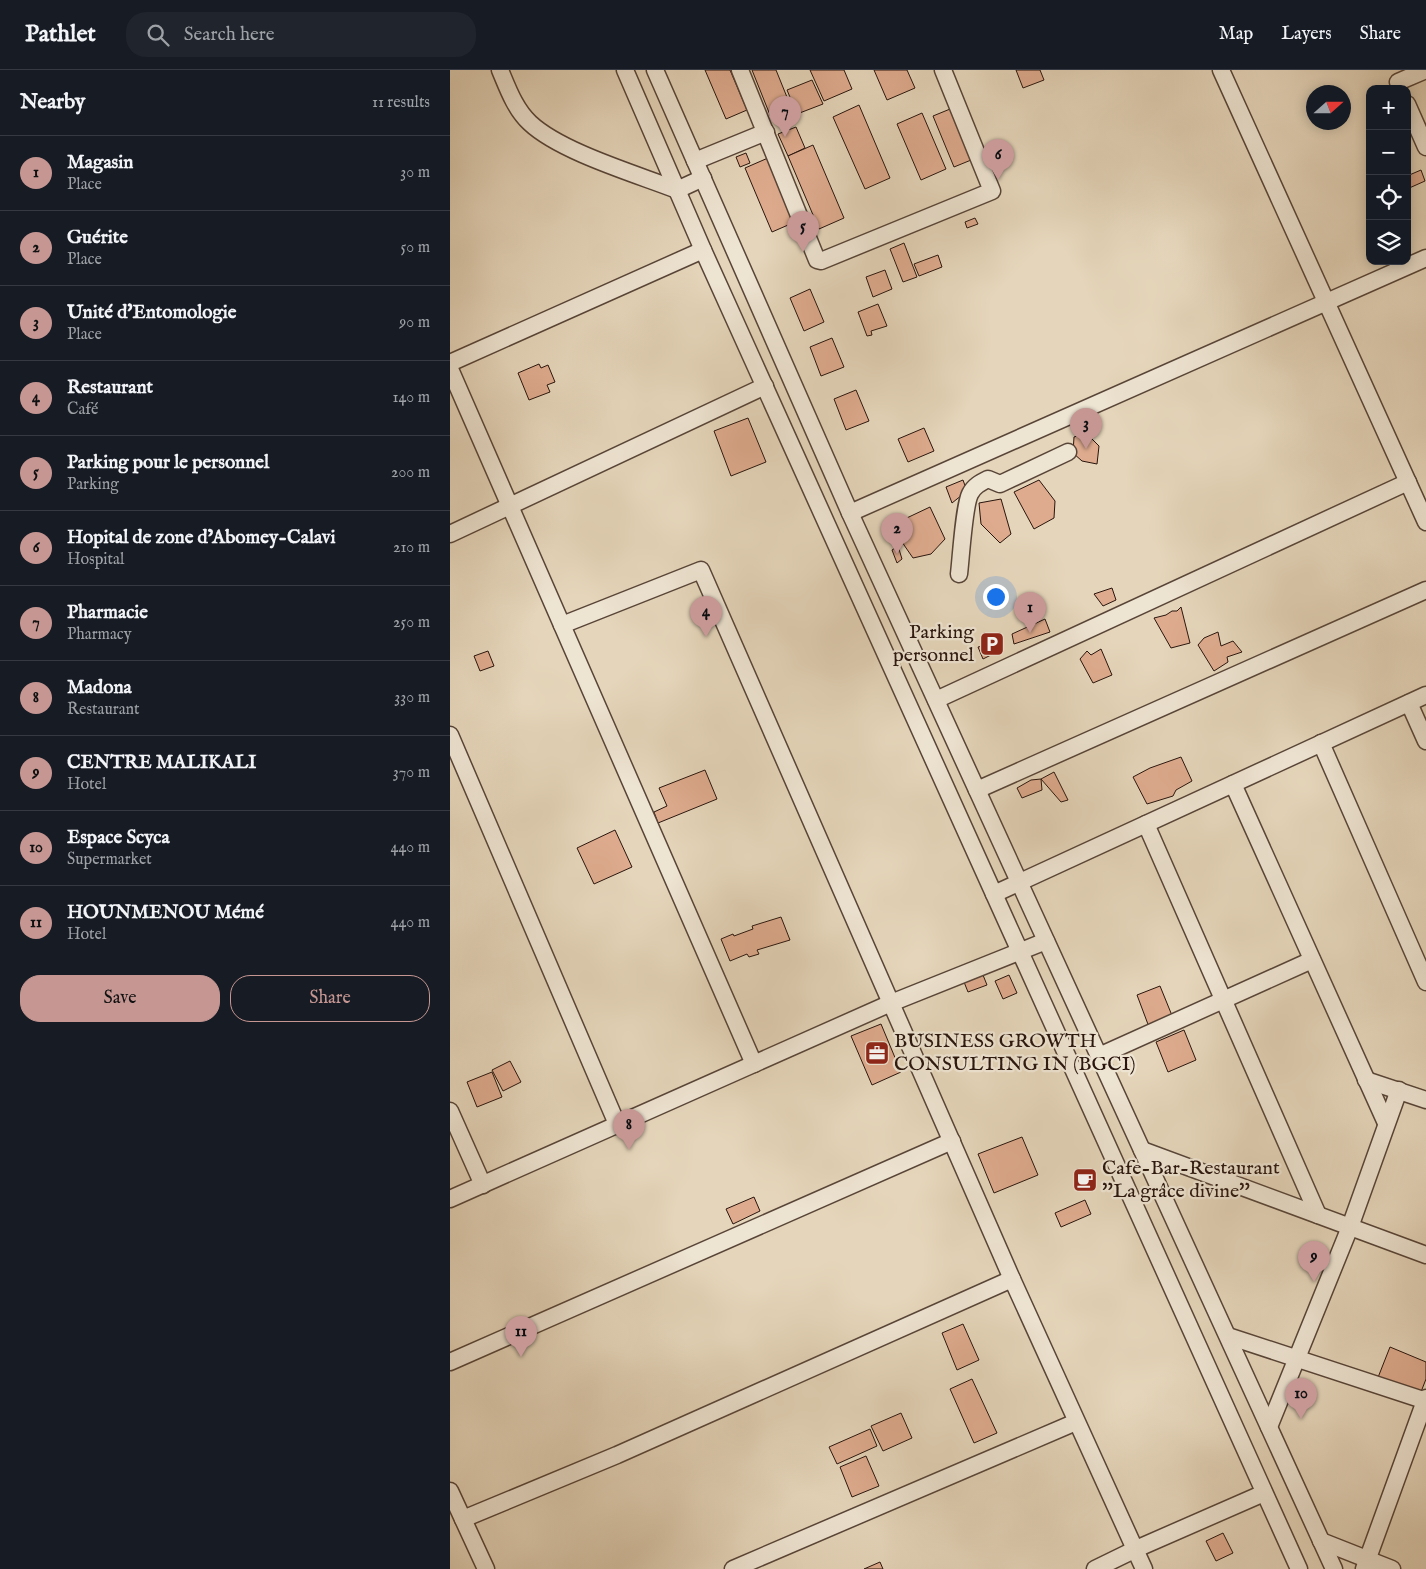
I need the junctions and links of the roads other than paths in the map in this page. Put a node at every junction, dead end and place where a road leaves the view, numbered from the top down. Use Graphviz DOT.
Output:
graph roads {
  1 [pos="500,70"];
  2 [pos="625,70"];
  3 [pos="655,70"];
  4 [pos="740,70"];
  5 [pos="943,70"];
  6 [pos="1221,70"];
  7 [pos="1426,70"];
  8 [pos="1396,80"];
  9 [pos="1411,113"];
  10 [pos="766,132"];
  11 [pos="1426,147"];
  12 [pos="695,161"];
  13 [pos="703,178"];
  14 [pos="677,190"];
  15 [pos="703,250"];
  16 [pos="1426,258"];
  17 [pos="1326,302"];
  18 [pos="450,363"];
  19 [pos="450,369"];
  20 [pos="765,386"];
  21 [pos="1068,452"];
  22 [pos="1408,482"];
  23 [pos="510,506"];
  24 [pos="850,513"];
  25 [pos="1426,522"];
  26 [pos="450,534"];
  27 [pos="959,574"];
  28 [pos="1426,590"];
  29 [pos="562,625"];
  30 [pos="1426,695"];
  31 [pos="936,700"];
  32 [pos="1409,703"];
  33 [pos="450,735"];
  34 [pos="1426,741"];
  35 [pos="1321,743"];
  36 [pos="1233,784"];
  37 [pos="977,790"];
  38 [pos="1146,824"];
  39 [pos="1019,882"];
  40 [pos="994,894"];
  41 [pos="1046,941"];
  42 [pos="1020,952"];
  43 [pos="1312,960"];
  44 [pos="1426,982"];
  45 [pos="1224,1000"];
  46 [pos="892,1003"];
  47 [pos="1099,1056"];
  48 [pos="754,1064"];
  49 [pos="1366,1080"];
  50 [pos="1399,1090"];
  51 [pos="1426,1100"];
  52 [pos="450,1111"];
  53 [pos="1386,1123"];
  54 [pos="617,1124"];
  55 [pos="952,1142"];
  56 [pos="1142,1150"];
  57 [pos="483,1185"];
  58 [pos="450,1199"];
  59 [pos="1318,1215"];
  60 [pos="1350,1227"];
  61 [pos="1426,1255"];
  62 [pos="1012,1279"];
  63 [pos="1228,1336"];
  64 [pos="1296,1358"];
  65 [pos="450,1362"];
  66 [pos="1426,1400"];
  67 [pos="1076,1422"];
  68 [pos="1270,1427"];
  69 [pos="450,1491"];
  70 [pos="1264,1493"];
  71 [pos="462,1519"];
  72 [pos="1321,1540"];
  73 [pos="1136,1549"];
  74 [pos="1366,1564"];
  75 [pos="486,1569"];
  76 [pos="733,1569"];
  77 [pos="1095,1569"];
  78 [pos="1144,1569"];
  79 [pos="1299,1569"];
  80 [pos="1334,1569"];
  81 [pos="1392,1569"];
  1 -- 14 [label="street"];
  2 -- 14 [label="street"];
  3 -- 12 [label="street"];
  4 -- 10 [label="street"];
  5 -- 10 [label="street"];
  6 -- 17 [label="street"];
  7 -- 8 [label="street"];
  9 -- 11 [label="street"];
  10 -- 12 [label="street"];
  12 -- 13 [label="street"];
  13 -- 14 [label="street"];
  13 -- 24 [label="street"];
  14 -- 15 [label="street"];
  15 -- 18 [label="street"];
  15 -- 20 [label="street"];
  16 -- 17 [label="street"];
  17 -- 22 [label="street"];
  17 -- 24 [label="street"];
  19 -- 23 [label="street"];
  20 -- 23 [label="street"];
  20 -- 40 [label="street"];
  21 -- 27 [label="street"];
  22 -- 25 [label="street"];
  22 -- 31 [label="street"];
  23 -- 26 [label="street"];
  23 -- 29 [label="street"];
  24 -- 31 [label="street"];
  28 -- 37 [label="street"];
  29 -- 46 [label="street"];
  29 -- 48 [label="street"];
  30 -- 32 [label="street"];
  31 -- 37 [label="street"];
  32 -- 34 [label="street"];
  32 -- 35 [label="street"];
  33 -- 54 [label="street"];
  35 -- 36 [label="street"];
  35 -- 44 [label="street"];
  36 -- 38 [label="street"];
  36 -- 43 [label="street"];
  37 -- 39 [label="street"];
  38 -- 39 [label="street"];
  38 -- 45 [label="street"];
  39 -- 40 [label="street"];
  39 -- 41 [label="street"];
  40 -- 42 [label="street"];
  41 -- 42 [label="street"];
  41 -- 47 [label="street"];
  42 -- 46 [label="street"];
  42 -- 70 [label="street"];
  43 -- 45 [label="street"];
  43 -- 49 [label="street"];
  45 -- 47 [label="street"];
  45 -- 59 [label="street"];
  46 -- 48 [label="street"];
  46 -- 55 [label="street"];
  47 -- 56 [label="street"];
  48 -- 54 [label="street"];
  49 -- 50 [label="street"];
  49 -- 53 [label="street"];
  50 -- 51 [label="street"];
  50 -- 53 [label="street"];
  52 -- 57 [label="street"];
  53 -- 60 [label="street"];
  54 -- 57 [label="street"];
  55 -- 62 [label="street"];
  55 -- 65 [label="street"];
  56 -- 59 [label="street"];
  56 -- 63 [label="street"];
  57 -- 58 [label="street"];
  59 -- 60 [label="street"];
  60 -- 61 [label="street"];
  60 -- 64 [label="street"];
  62 -- 67 [label="street"];
  62 -- 71 [label="street"];
  63 -- 64 [label="street"];
  63 -- 68 [label="street"];
  64 -- 66 [label="street"];
  64 -- 68 [label="street"];
  66 -- 74 [label="street"];
  67 -- 73 [label="street"];
  67 -- 76 [label="street"];
  68 -- 72 [label="street"];
  69 -- 71 [label="street"];
  70 -- 73 [label="street"];
  70 -- 79 [label="street"];
  71 -- 75 [label="street"];
  72 -- 74 [label="street"];
  72 -- 80 [label="street"];
  73 -- 77 [label="street"];
  73 -- 78 [label="street"];
  74 -- 81 [label="street"];
}
